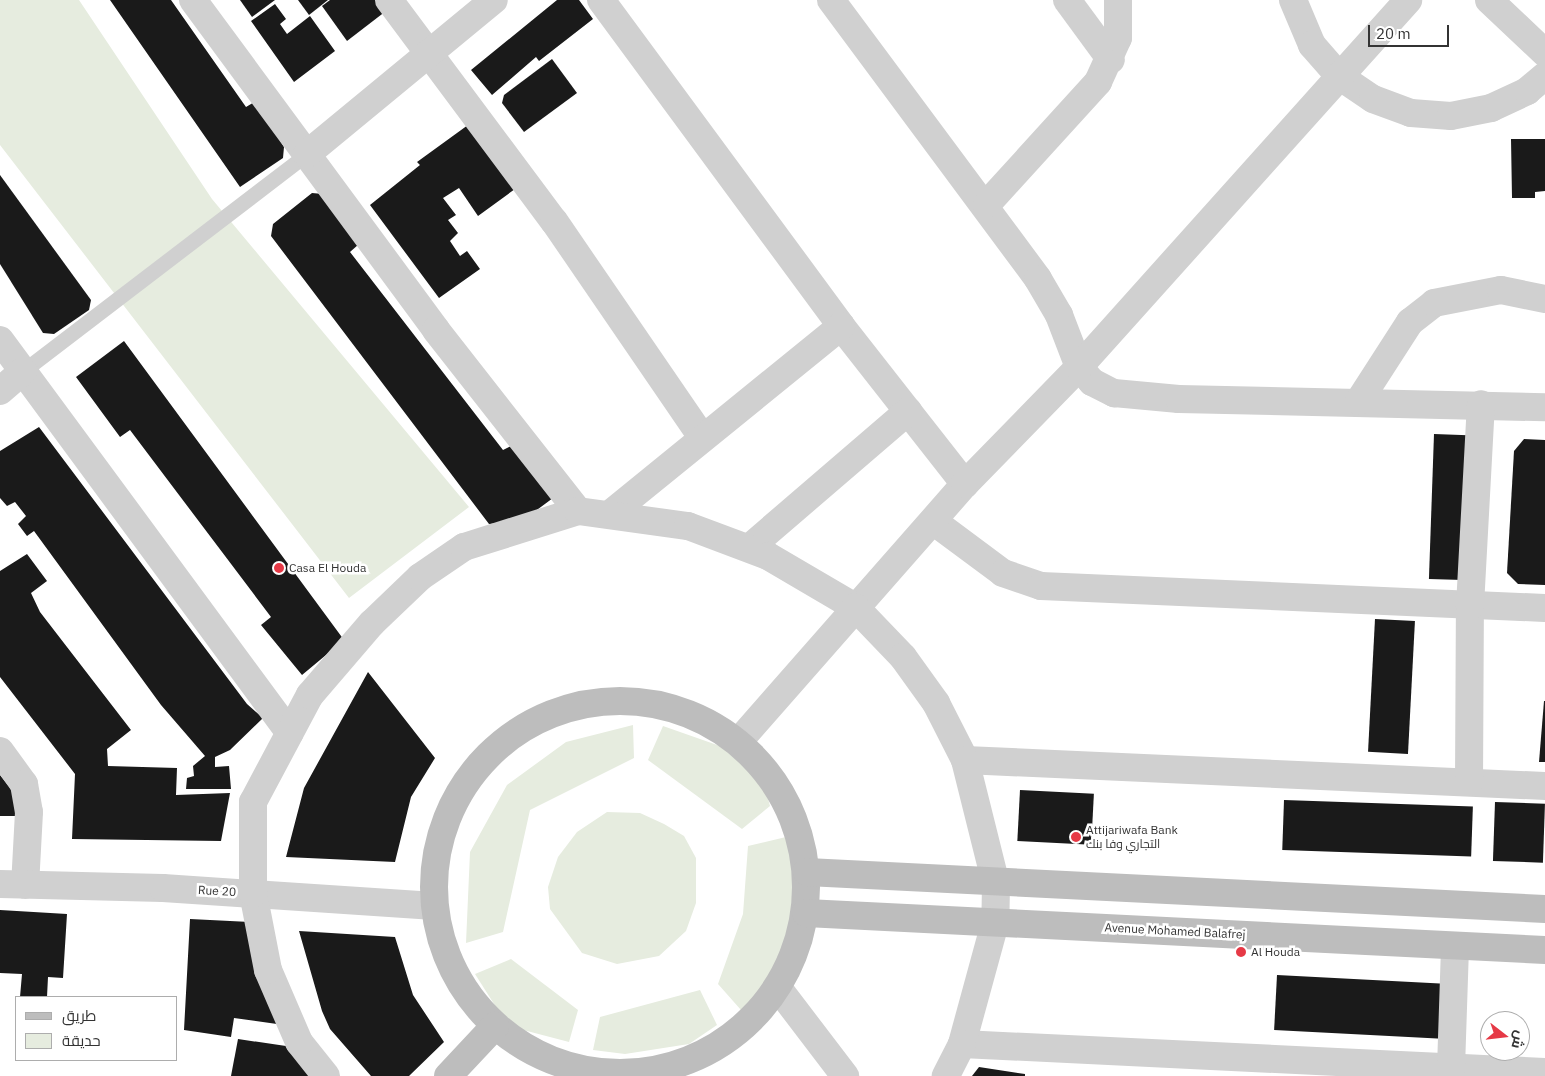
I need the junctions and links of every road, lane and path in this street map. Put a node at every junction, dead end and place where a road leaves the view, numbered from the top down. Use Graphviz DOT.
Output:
graph roads {
  1 [pos="193,0"];
  2 [pos="389,0"];
  3 [pos="494,0"];
  4 [pos="602,0"];
  5 [pos="830,0"];
  6 [pos="1067,0"];
  7 [pos="1118,0"];
  8 [pos="1293,0"];
  9 [pos="1408,0"];
  10 [pos="1488,0"];
  11 [pos="428,53"];
  12 [pos="1545,53"];
  13 [pos="1111,60"];
  14 [pos="1339,76"];
  15 [pos="1545,76"];
  16 [pos="307,154"];
  17 [pos="987,204"];
  18 [pos="1545,299"];
  19 [pos="841,326"];
  20 [pos="0,340"];
  21 [pos="1079,367"];
  22 [pos="23,371"];
  23 [pos="0,391"];
  24 [pos="1359,401"];
  25 [pos="1481,404"];
  26 [pos="1545,407"];
  27 [pos="908,411"];
  28 [pos="701,436"];
  29 [pos="965,484"];
  30 [pos="578,511"];
  31 [pos="610,514"];
  32 [pos="933,521"];
  33 [pos="749,548"];
  34 [pos="1470,606"];
  35 [pos="855,607"];
  36 [pos="1545,608"];
  37 [pos="290,733"];
  38 [pos="739,741"];
  39 [pos="0,751"];
  40 [pos="965,760"];
  41 [pos="1469,782"];
  42 [pos="1545,786"];
  43 [pos="807,872"];
  44 [pos="996,884"];
  45 [pos="12,885"];
  46 [pos="253,893"];
  47 [pos="434,906"];
  48 [pos="1545,908"];
  49 [pos="806,913"];
  50 [pos="995,923"];
  51 [pos="1454,946"];
  52 [pos="1545,950"];
  53 [pos="778,988"];
  54 [pos="495,1026"];
  55 [pos="962,1044"];
  56 [pos="1451,1068"];
  57 [pos="1325,1070"];
  58 [pos="1545,1072"];
  59 [pos="666,1073"];
  60 [pos="326,1076"];
  61 [pos="448,1076"];
  62 [pos="845,1076"];
  63 [pos="946,1076"];
  1 -- 16 [label="street"];
  2 -- 11 [label="street"];
  3 -- 11 [label="street"];
  4 -- 19 [label="street"];
  5 -- 17 [label="street"];
  6 -- 13 [label="street"];
  7 -- 13 [label="street"];
  8 -- 14 [label="street"];
  9 -- 14 [label="street"];
  10 -- 12 [label="street"];
  11 -- 16 [label="street"];
  11 -- 28 [label="street"];
  13 -- 17 [label="street"];
  14 -- 15 [label="street"];
  14 -- 21 [label="street"];
  16 -- 22 [label="lane"];
  16 -- 30 [label="street"];
  17 -- 21 [label="street"];
  18 -- 24 [label="street"];
  19 -- 27 [label="street"];
  19 -- 28 [label="street"];
  20 -- 22 [label="street"];
  21 -- 24 [label="street"];
  21 -- 29 [label="street"];
  22 -- 23 [label="street"];
  22 -- 37 [label="street"];
  24 -- 25 [label="street"];
  25 -- 26 [label="street"];
  25 -- 34 [label="street"];
  27 -- 29 [label="street"];
  27 -- 33 [label="street"];
  28 -- 31 [label="street"];
  29 -- 32 [label="street"];
  30 -- 31 [label="street"];
  30 -- 37 [label="street"];
  31 -- 33 [label="street"];
  32 -- 34 [label="street"];
  32 -- 35 [label="street"];
  33 -- 35 [label="street"];
  34 -- 36 [label="street"];
  34 -- 41 [label="street"];
  35 -- 38 [label="street"];
  35 -- 40 [label="street"];
  37 -- 46 [label="street"];
  38 -- 43 [label="street"];
  38 -- 47 [label="street"];
  39 -- 45 [label="street"];
  40 -- 41 [label="street"];
  40 -- 44 [label="street"];
  41 -- 42 [label="street"];
  43 -- 44 [label="street"];
  43 -- 49 [label="street"];
  44 -- 48 [label="street"];
  44 -- 50 [label="street"];
  45 -- 46 [label="street, Rue 20"];
  46 -- 47 [label="street, Rue 20"];
  46 -- 60 [label="street"];
  47 -- 54 [label="street"];
  49 -- 50 [label="street, Avenue Mohamed Balafrej"];
  49 -- 53 [label="street"];
  50 -- 51 [label="street, Avenue Mohamed Balafrej"];
  50 -- 55 [label="street"];
  51 -- 52 [label="street, Avenue Mohamed Balafrej"];
  51 -- 56 [label="street"];
  53 -- 59 [label="street"];
  53 -- 62 [label="street"];
  54 -- 59 [label="street"];
  54 -- 61 [label="street"];
  55 -- 57 [label="street"];
  55 -- 63 [label="street"];
  56 -- 57 [label="street"];
  56 -- 58 [label="street"];
}
